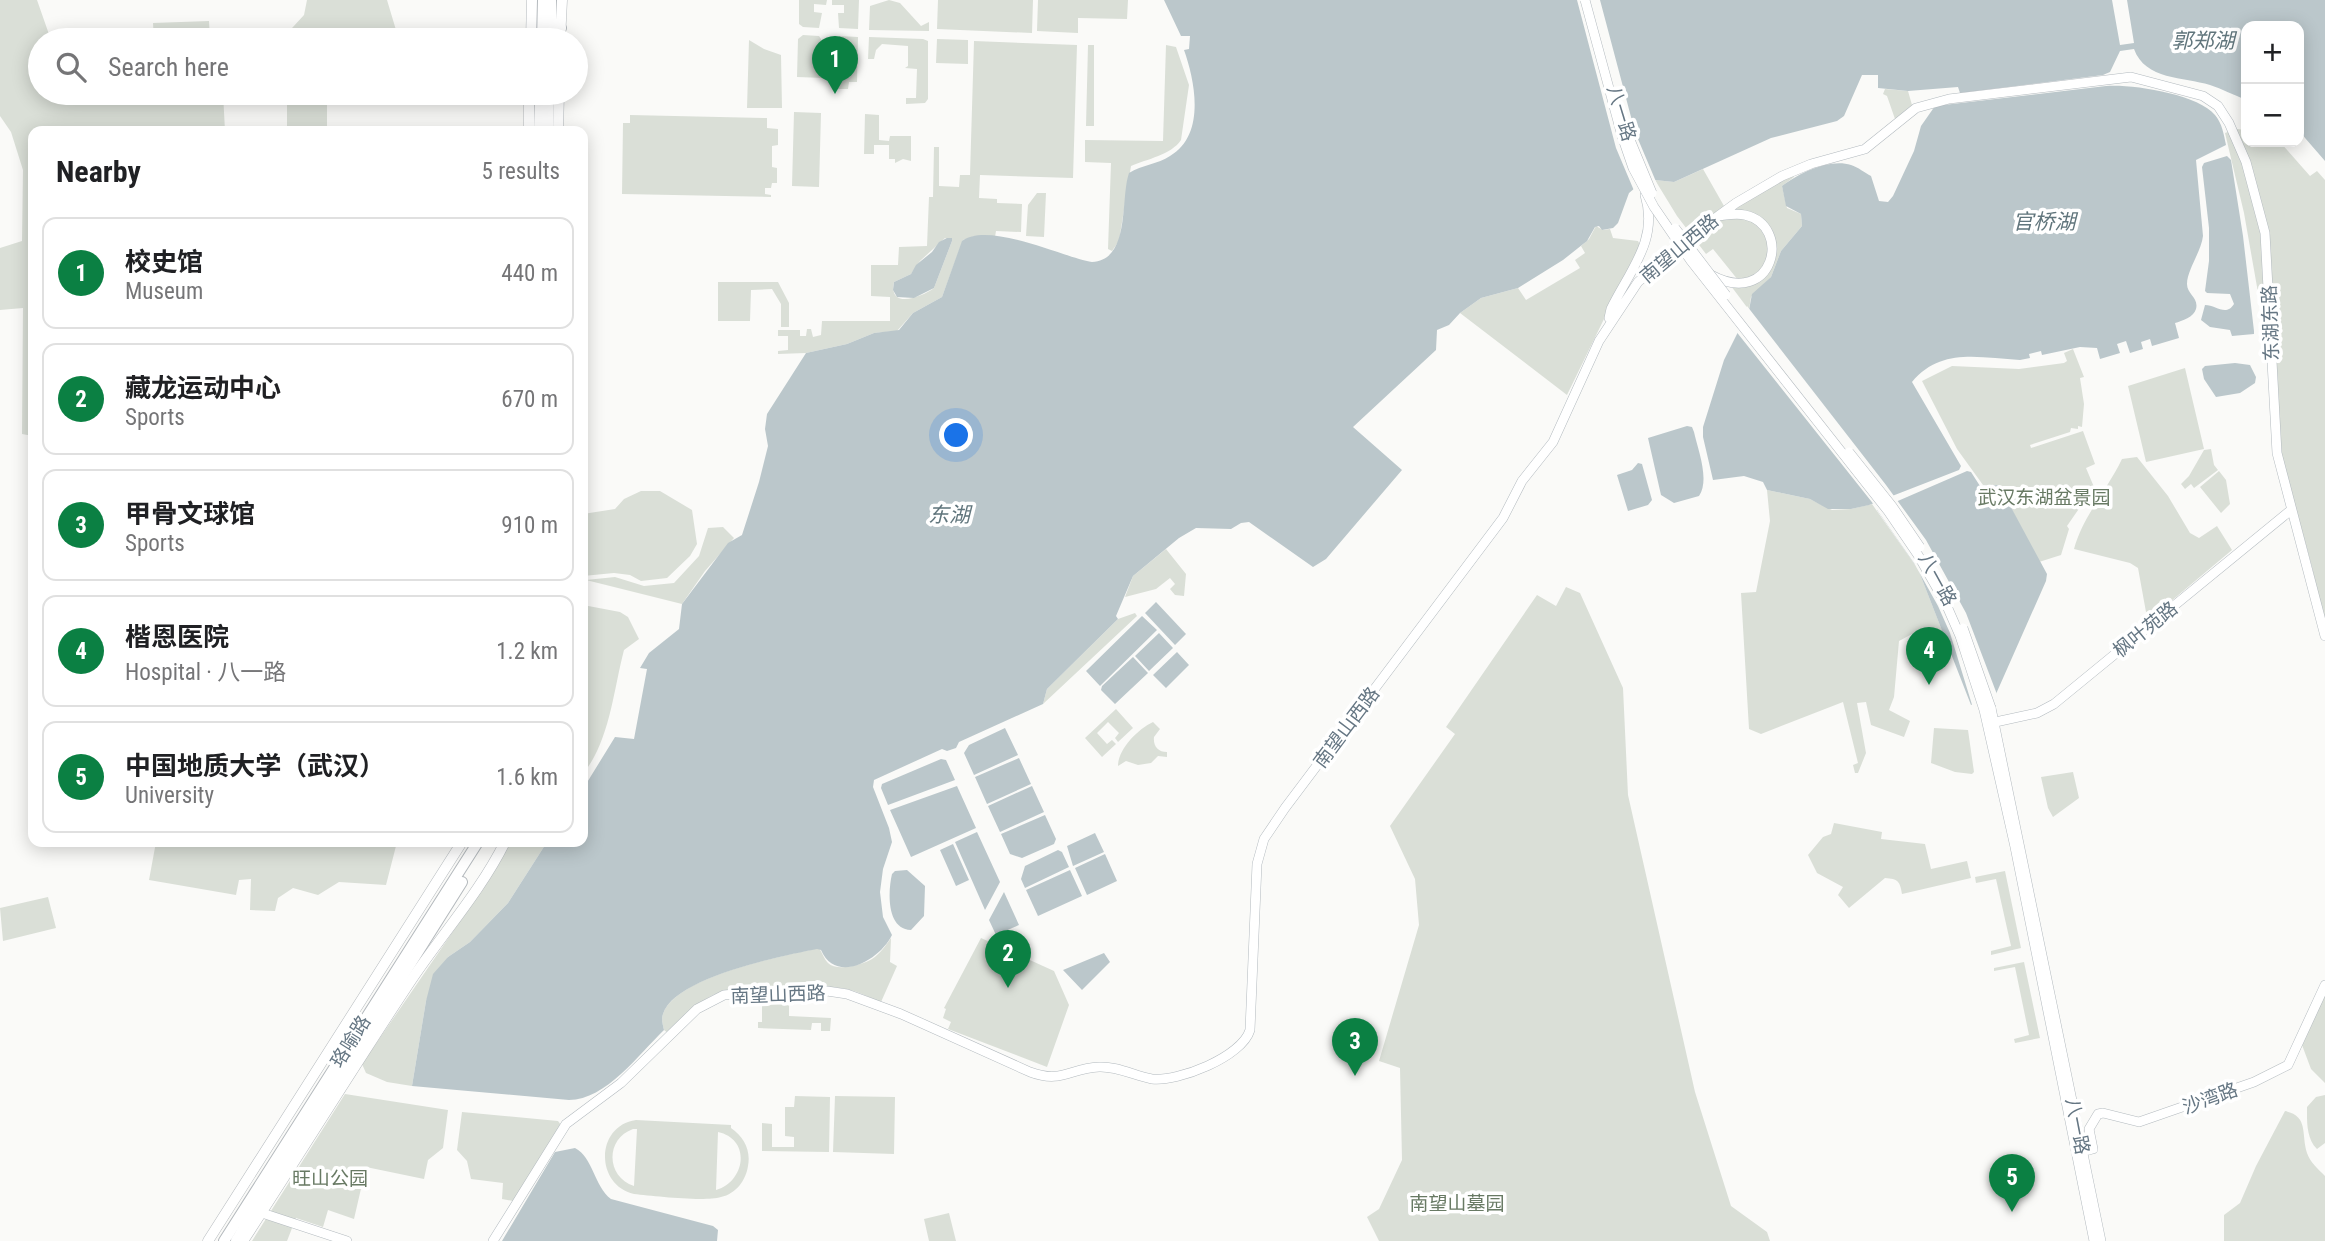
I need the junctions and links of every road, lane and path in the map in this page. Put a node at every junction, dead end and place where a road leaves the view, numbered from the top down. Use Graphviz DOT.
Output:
graph roads {
  1 [pos="532,0"];
  2 [pos="542,0"];
  3 [pos="551,0"];
  4 [pos="562,0"];
  5 [pos="1585,0"];
  6 [pos="1591,0"];
  7 [pos="531,28"];
  8 [pos="542,28"];
  9 [pos="552,28"];
  10 [pos="561,28"];
  11 [pos="2131,77"];
  12 [pos="529,105"];
  13 [pos="540,105"];
  14 [pos="549,105"];
  15 [pos="559,105"];
  16 [pos="529,126"];
  17 [pos="539,126"];
  18 [pos="548,126"];
  19 [pos="558,126"];
  20 [pos="1641,183"];
  21 [pos="1716,217"];
  22 [pos="1711,275"];
  23 [pos="1609,323"];
  24 [pos="2291,510"];
  25 [pos="2325,636"];
  26 [pos="1988,709"];
  27 [pos="1991,723"];
  28 [pos="459,847"];
  29 [pos="475,847"];
  30 [pos="483,847"];
  31 [pos="502,847"];
  32 [pos="2325,985"];
  33 [pos="2079,1152"];
  34 [pos="258,1212"];
  35 [pos="341,1240"];
  36 [pos="208,1241"];
  37 [pos="224,1241"];
  38 [pos="236,1241"];
  39 [pos="243,1241"];
  40 [pos="493,1241"];
  41 [pos="2094,1241"];
  42 [pos="2101,1241"];
  1 -- 7 [label="main road"];
  2 -- 8 [label="highway"];
  3 -- 9 [label="highway"];
  4 -- 10 [label="main road"];
  5 -- 20 [label="street, 八一路, bridge"];
  6 -- 22 [label="street, 八一路, bridge"];
  11 -- 21 [label="street, 南望山西路"];
  11 -- 24 [label="street, 东湖东路"];
  12 -- 16 [label="main road"];
  13 -- 17 [label="highway"];
  14 -- 18 [label="highway"];
  15 -- 19 [label="main road"];
  20 -- 23 [label="street, bridge"];
  20 -- 26 [label="street, 八一路, bridge"];
  21 -- 22 [label="street"];
  21 -- 23 [label="street, 南望山西路"];
  22 -- 26 [label="street, 八一路, bridge"];
  23 -- 40 [label="street, 南望山西路"];
  24 -- 25 [label="street, 东湖东路"];
  24 -- 27 [label="street, 枫叶苑路"];
  26 -- 27 [label="street, 八一路"];
  27 -- 33 [label="street, 八一路"];
  28 -- 36 [label="main road"];
  29 -- 37 [label="highway, 珞喻路"];
  30 -- 34 [label="highway, 珞喻路"];
  31 -- 34 [label="main road"];
  32 -- 33 [label="street, 沙湾路"];
  33 -- 41 [label="street, 八一路"];
  33 -- 42 [label="street, 八一路"];
  34 -- 35 [label="street"];
  34 -- 38 [label="highway, 珞喻路"];
  34 -- 39 [label="main road"];
}
